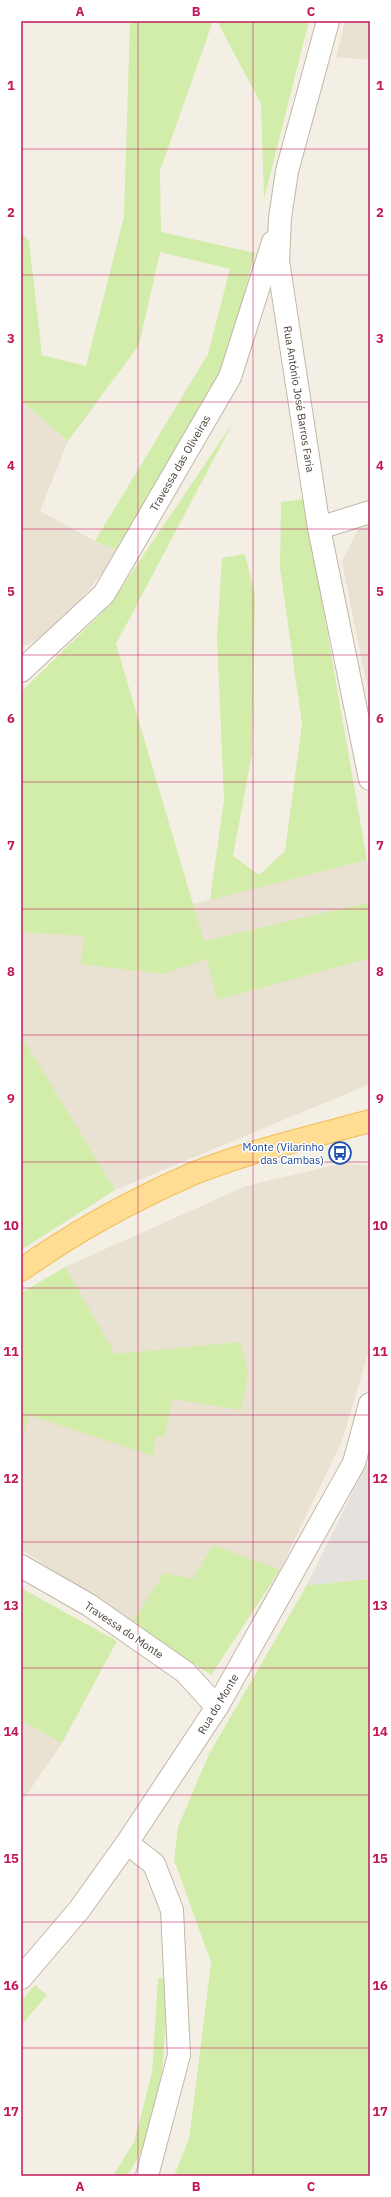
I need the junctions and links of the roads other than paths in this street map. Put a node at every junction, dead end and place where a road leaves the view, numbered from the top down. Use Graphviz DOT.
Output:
graph roads {
  1 [pos="328,21"];
  2 [pos="280,218"];
  3 [pos="370,512"];
  4 [pos="319,528"];
  5 [pos="21,671"];
  6 [pos="370,779"];
  7 [pos="370,1121"];
  8 [pos="21,1270"];
  9 [pos="370,1404"];
  10 [pos="21,1566"];
  11 [pos="217,1707"];
  12 [pos="127,1843"];
  13 [pos="21,1978"];
  14 [pos="147,2176"];
  1 -- 2 [label="street, Rua António José Barros Faria"];
  2 -- 4 [label="street, Rua António José Barros Faria"];
  2 -- 5 [label="street, Travessa das Oliveiras"];
  3 -- 4 [label="street"];
  4 -- 6 [label="street, Rua António José Barros Faria"];
  7 -- 8 [label="main road"];
  9 -- 11 [label="street, Rua do Monte"];
  10 -- 11 [label="street, Travessa do Monte"];
  11 -- 12 [label="street, Rua do Monte"];
  12 -- 13 [label="street, Rua do Monte"];
  12 -- 14 [label="street"];
}
